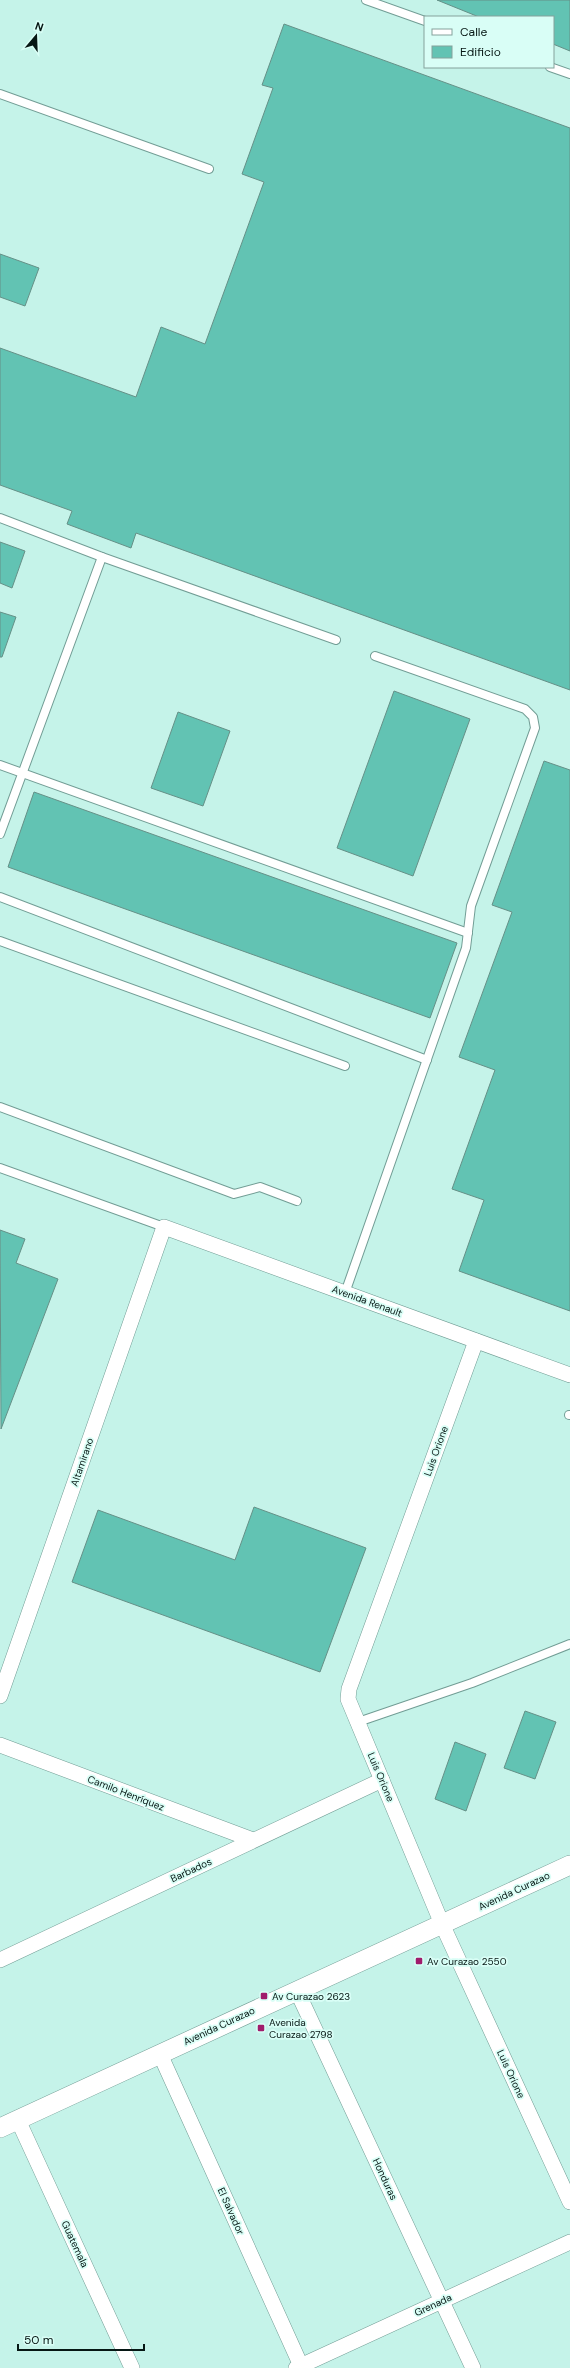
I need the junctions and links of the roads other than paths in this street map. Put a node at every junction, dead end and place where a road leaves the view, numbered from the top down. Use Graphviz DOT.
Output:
graph roads {
  1 [pos="366,0"];
  2 [pos="424,22"];
  3 [pos="553,68"];
  4 [pos="570,74"];
  5 [pos="0,94"];
  6 [pos="209,169"];
  7 [pos="0,518"];
  8 [pos="102,557"];
  9 [pos="336,640"];
  10 [pos="375,656"];
  11 [pos="0,765"];
  12 [pos="22,773"];
  13 [pos="0,834"];
  14 [pos="0,897"];
  15 [pos="468,933"];
  16 [pos="0,941"];
  17 [pos="427,1060"];
  18 [pos="345,1066"];
  19 [pos="0,1107"];
  20 [pos="0,1168"];
  21 [pos="296,1201"];
  22 [pos="164,1227"];
  23 [pos="345,1293"];
  24 [pos="476,1341"];
  25 [pos="570,1375"];
  26 [pos="570,1644"];
  27 [pos="0,1696"];
  28 [pos="358,1722"];
  29 [pos="0,1745"];
  30 [pos="382,1780"];
  31 [pos="253,1840"];
  32 [pos="570,1865"];
  33 [pos="442,1924"];
  34 [pos="0,1960"];
  35 [pos="297,1991"];
  36 [pos="160,2054"];
  37 [pos="18,2120"];
  38 [pos="0,2128"];
  39 [pos="570,2202"];
  40 [pos="570,2242"];
  41 [pos="442,2301"];
  42 [pos="300,2367"];
  43 [pos="132,2368"];
  44 [pos="473,2368"];
  1 -- 2 [label="lane"];
  3 -- 4 [label="lane"];
  5 -- 6 [label="lane"];
  7 -- 8 [label="lane"];
  8 -- 9 [label="lane"];
  8 -- 12 [label="lane"];
  10 -- 15 [label="lane"];
  11 -- 12 [label="lane"];
  12 -- 13 [label="lane"];
  12 -- 15 [label="lane"];
  14 -- 17 [label="lane"];
  15 -- 17 [label="lane"];
  16 -- 18 [label="lane"];
  17 -- 23 [label="lane"];
  19 -- 21 [label="lane"];
  20 -- 22 [label="lane"];
  22 -- 23 [label="street, Avenida Renault"];
  22 -- 27 [label="street, Altamirano"];
  23 -- 24 [label="street, Avenida Renault"];
  24 -- 25 [label="street, Avenida Renault"];
  24 -- 28 [label="street, Luis Orione"];
  26 -- 28 [label="lane"];
  28 -- 30 [label="street, Luis Orione"];
  29 -- 31 [label="street, Camilo Henríquez"];
  30 -- 31 [label="street, Barbados"];
  30 -- 33 [label="street, Luis Orione"];
  31 -- 34 [label="street, Barbados"];
  32 -- 33 [label="street, Avenida Curazao"];
  33 -- 35 [label="street, Avenida Curazao"];
  33 -- 39 [label="street, Luis Orione"];
  35 -- 36 [label="street, Avenida Curazao"];
  35 -- 41 [label="street, Honduras"];
  36 -- 37 [label="street, Avenida Curazao"];
  36 -- 42 [label="street, El Salvador"];
  37 -- 38 [label="street, Avenida Curazao"];
  37 -- 43 [label="street, Guatemala"];
  40 -- 41 [label="street, Grenada"];
  41 -- 42 [label="street, Grenada"];
  41 -- 44 [label="street, Honduras"];
}
